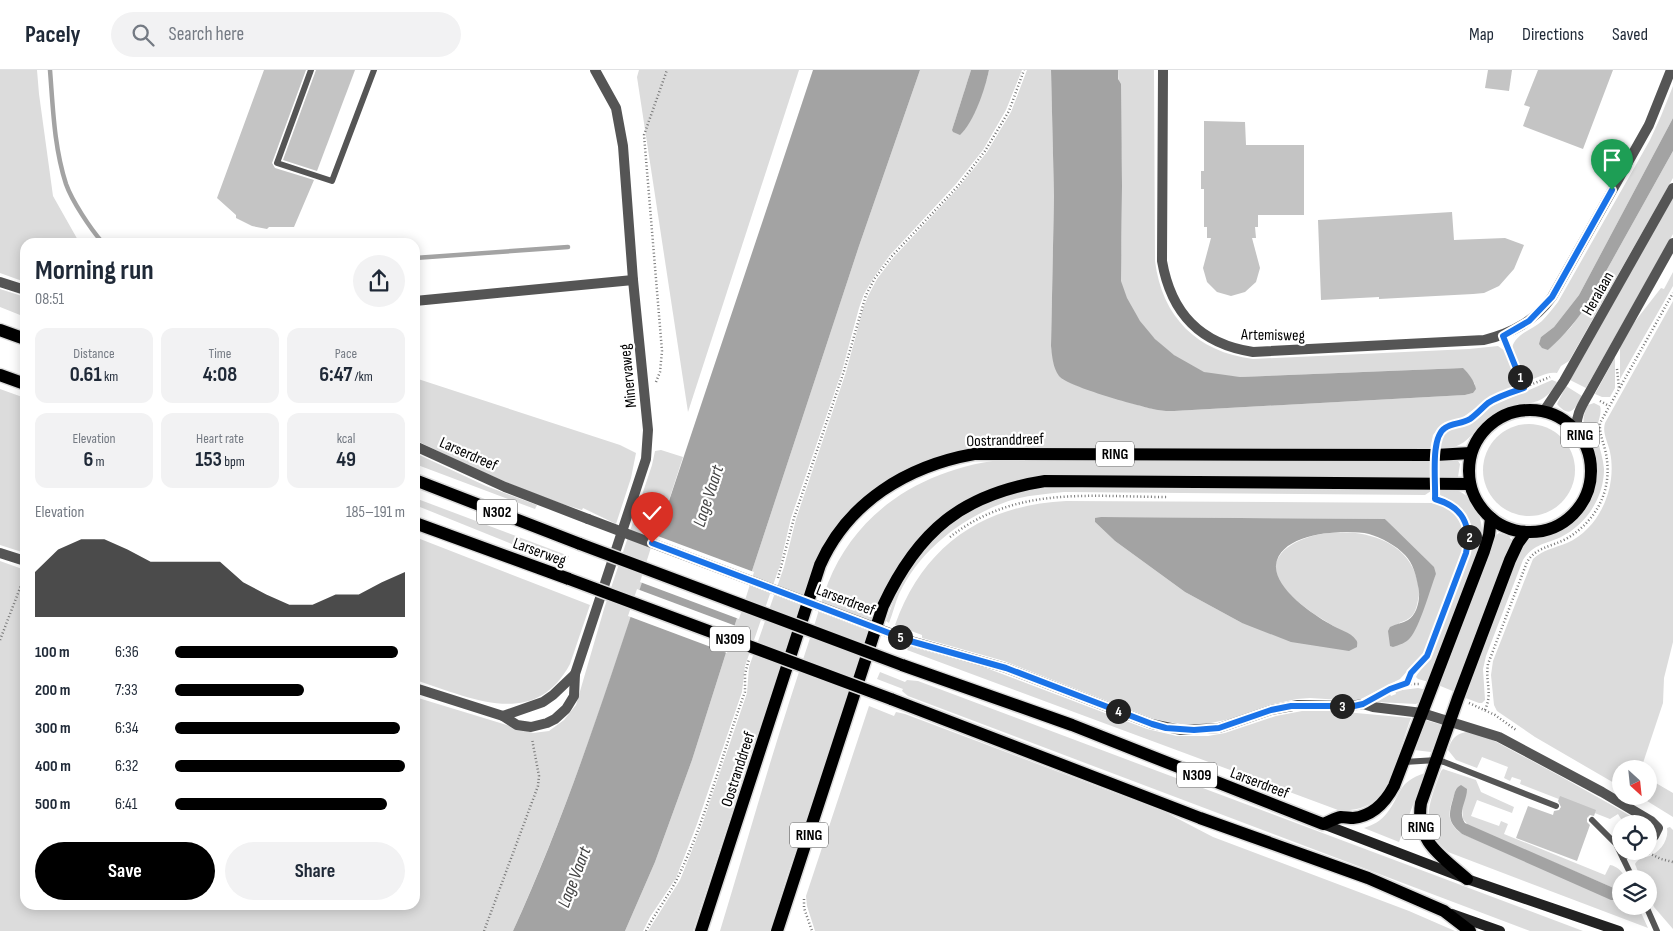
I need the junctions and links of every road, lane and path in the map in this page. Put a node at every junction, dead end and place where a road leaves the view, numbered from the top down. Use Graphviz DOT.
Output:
graph roads {
  1 [pos="311,70"];
  2 [pos="374,70"];
  3 [pos="595,70"];
  4 [pos="667,70"];
  5 [pos="1024,70"];
  6 [pos="1163,70"];
  7 [pos="1671,70"];
  8 [pos="1673,188"];
  9 [pos="1673,243"];
  10 [pos="633,280"];
  11 [pos="0,282"];
  12 [pos="20,288"];
  13 [pos="1673,293"];
  14 [pos="420,301"];
  15 [pos="0,330"];
  16 [pos="1503,336"];
  17 [pos="20,337"];
  18 [pos="0,376"];
  19 [pos="658,381"];
  20 [pos="20,382"];
  21 [pos="1544,411"];
  22 [pos="1577,431"];
  23 [pos="420,448"];
  24 [pos="1471,453"];
  25 [pos="1435,455"];
  26 [pos="420,482"];
  27 [pos="1436,484"];
  28 [pos="1470,484"];
  29 [pos="1169,497"];
  30 [pos="1427,499"];
  31 [pos="1435,499"];
  32 [pos="1491,518"];
  33 [pos="420,525"];
  34 [pos="1526,532"];
  35 [pos="947,539"];
  36 [pos="580,544"];
  37 [pos="0,553"];
  38 [pos="20,560"];
  39 [pos="569,579"];
  40 [pos="776,584"];
  41 [pos="20,588"];
  42 [pos="0,640"];
  43 [pos="750,657"];
  44 [pos="575,674"];
  45 [pos="420,690"];
  46 [pos="1363,704"];
  47 [pos="1485,710"];
  48 [pos="1422,713"];
  49 [pos="503,716"];
  50 [pos="1450,721"];
  51 [pos="531,734"];
  52 [pos="1437,760"];
  53 [pos="1404,762"];
  54 [pos="1556,806"];
  55 [pos="1641,815"];
  56 [pos="1592,820"];
  57 [pos="1323,824"];
  58 [pos="1612,840"];
  59 [pos="1657,857"];
  60 [pos="1673,862"];
  61 [pos="1467,879"];
  62 [pos="1444,911"];
  63 [pos="1650,915"];
  64 [pos="780,929"];
  65 [pos="484,931"];
  66 [pos="646,931"];
  67 [pos="701,931"];
  68 [pos="1470,931"];
  69 [pos="1500,931"];
  70 [pos="1620,931"];
  71 [pos="1657,931"];
  1 -- 2 [label="lane"];
  3 -- 10 [label="street, Minervaweg"];
  4 -- 19 [label="path"];
  5 -- 40 [label="path"];
  6 -- 16 [label="street, Artemisweg"];
  7 -- 16 [label="street, Artemisweg"];
  8 -- 21 [label="street, Heralaan"];
  9 -- 22 [label="street"];
  10 -- 14 [label="street"];
  10 -- 44 [label="street, Minervaweg"];
  11 -- 12 [label="street"];
  13 -- 47 [label="path"];
  15 -- 17 [label="main road"];
  16 -- 25 [label="path"];
  18 -- 20 [label="main road"];
  21 -- 22 [label="main road, RING"];
  21 -- 24 [label="main road, RING"];
  22 -- 34 [label="main road, RING"];
  23 -- 46 [label="street, Larserdreef, bridge"];
  24 -- 25 [label="main road, Oostranddreef / RING"];
  24 -- 28 [label="main road, RING"];
  25 -- 67 [label="main road, Oostranddreef / RING"];
  26 -- 36 [label="main road, Larserweg / N302"];
  27 -- 28 [label="main road, RING"];
  27 -- 31 [label="path"];
  27 -- 64 [label="main road, RING"];
  28 -- 32 [label="main road, RING"];
  29 -- 35 [label="path"];
  30 -- 31 [label="path"];
  31 -- 46 [label="path"];
  32 -- 34 [label="main road, RING"];
  32 -- 48 [label="main road, RING"];
  33 -- 39 [label="main road, Larserweg / N302"];
  34 -- 50 [label="main road, RING"];
  36 -- 57 [label="main road, Larserdreef / N309, bridge"];
  37 -- 38 [label="street"];
  39 -- 62 [label="main road, N309, bridge"];
  41 -- 42 [label="path"];
  43 -- 66 [label="path"];
  44 -- 49 [label="street, Minervaweg"];
  44 -- 49 [label="street, Minervaweg"];
  45 -- 49 [label="street, Minervaweg"];
  46 -- 48 [label="street, Larserdreef"];
  48 -- 50 [label="street, Larserdreef"];
  48 -- 53 [label="main road, RING"];
  50 -- 52 [label="main road, RING"];
  50 -- 55 [label="street, Larserdreef"];
  51 -- 65 [label="path"];
  52 -- 53 [label="lane"];
  52 -- 54 [label="lane"];
  52 -- 61 [label="main road, RING"];
  53 -- 57 [label="main road, RING"];
  56 -- 58 [label="lane"];
  57 -- 61 [label="main road, Larserdreef"];
  59 -- 60 [label="path"];
  61 -- 70 [label="main road, Larserdreef / RING"];
  62 -- 68 [label="main road"];
  62 -- 69 [label="main road"];
  63 -- 71 [label="lane"];
}
